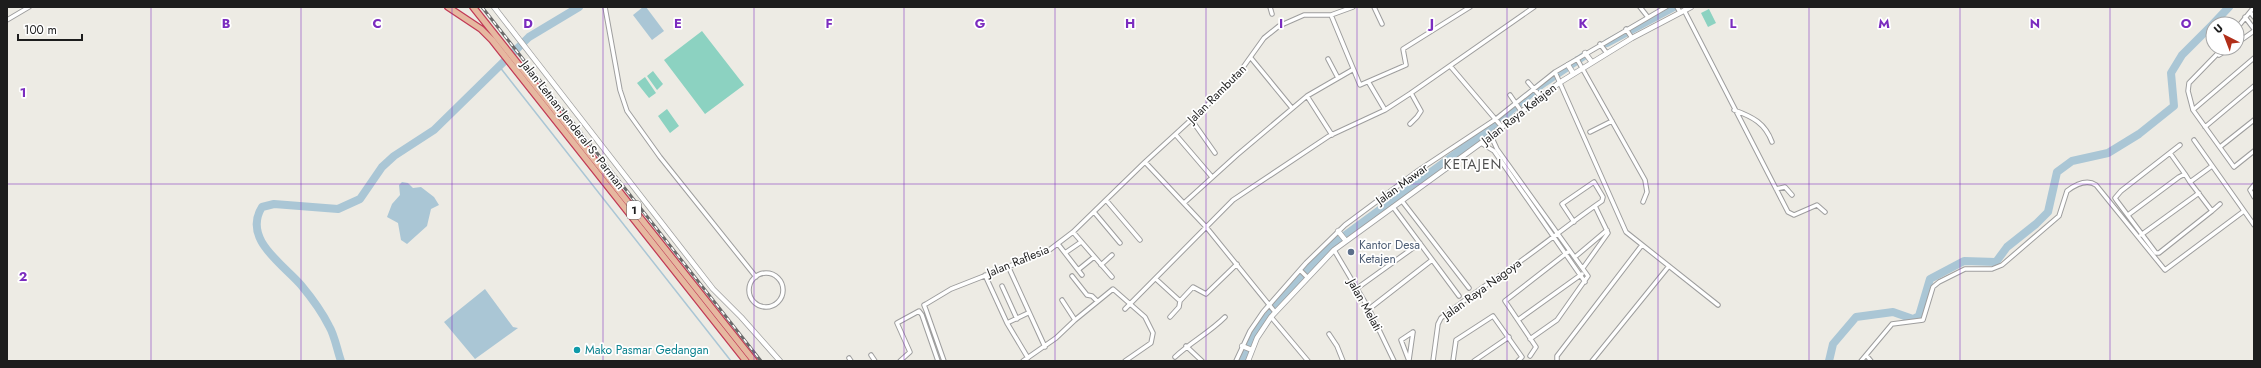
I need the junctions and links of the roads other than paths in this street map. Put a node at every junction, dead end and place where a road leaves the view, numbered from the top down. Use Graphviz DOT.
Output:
graph roads {
  1 [pos="29,7"];
  2 [pos="448,7"];
  3 [pos="473,7"];
  4 [pos="494,7"];
  5 [pos="605,7"];
  6 [pos="1270,7"];
  7 [pos="1353,7"];
  8 [pos="1374,7"];
  9 [pos="1470,7"];
  10 [pos="1534,7"];
  11 [pos="1640,7"];
  12 [pos="1666,7"];
  13 [pos="1691,7"];
  14 [pos="2254,7"];
  15 [pos="1680,9"];
  16 [pos="2250,12"];
  17 [pos="1272,14"];
  18 [pos="1331,15"];
  19 [pos="1647,16"];
  20 [pos="2245,17"];
  21 [pos="2254,17"];
  22 [pos="7,20"];
  23 [pos="1382,24"];
  24 [pos="1626,30"];
  25 [pos="2254,30"];
  26 [pos="1631,36"];
  27 [pos="2245,37"];
  28 [pos="1603,48"];
  29 [pos="506,53"];
  30 [pos="1586,54"];
  31 [pos="2217,57"];
  32 [pos="1251,58"];
  33 [pos="2254,58"];
  34 [pos="1328,59"];
  35 [pos="1590,60"];
  36 [pos="512,61"];
  37 [pos="1579,62"];
  38 [pos="1452,67"];
  39 [pos="1570,69"];
  40 [pos="1352,70"];
  41 [pos="1556,73"];
  42 [pos="1338,78"];
  43 [pos="1558,81"];
  44 [pos="1528,82"];
  45 [pos="1369,83"];
  46 [pos="2254,86"];
  47 [pos="1537,92"];
  48 [pos="1412,93"];
  49 [pos="1510,95"];
  50 [pos="1307,96"];
  51 [pos="1516,105"];
  52 [pos="1292,108"];
  53 [pos="1384,110"];
  54 [pos="1734,110"];
  55 [pos="2193,110"];
  56 [pos="1521,111"];
  57 [pos="1191,120"];
  58 [pos="1496,120"];
  59 [pos="2254,120"];
  60 [pos="1612,121"];
  61 [pos="1410,124"];
  62 [pos="1501,127"];
  63 [pos="2205,127"];
  64 [pos="1590,132"];
  65 [pos="1176,135"];
  66 [pos="1332,135"];
  67 [pos="1491,136"];
  68 [pos="2194,140"];
  69 [pos="1772,142"];
  70 [pos="1481,143"];
  71 [pos="2180,145"];
  72 [pos="2220,148"];
  73 [pos="1495,150"];
  74 [pos="2254,151"];
  75 [pos="1215,153"];
  76 [pos="2170,153"];
  77 [pos="1145,162"];
  78 [pos="2212,166"];
  79 [pos="2185,174"];
  80 [pos="1212,177"];
  81 [pos="2190,182"];
  82 [pos="2254,185"];
  83 [pos="1776,189"];
  84 [pos="2199,193"];
  85 [pos="1792,195"];
  86 [pos="2254,197"];
  87 [pos="1106,200"];
  88 [pos="1402,200"];
  89 [pos="1643,202"];
  90 [pos="1184,203"];
  91 [pos="2220,204"];
  92 [pos="1595,206"];
  93 [pos="1393,208"];
  94 [pos="2212,211"];
  95 [pos="2244,211"];
  96 [pos="1094,212"];
  97 [pos="1825,212"];
  98 [pos="2128,215"];
  99 [pos="1574,222"];
  100 [pos="2254,225"];
  101 [pos="1207,228"];
  102 [pos="1607,230"];
  103 [pos="1073,232"];
  104 [pos="1339,232"];
  105 [pos="1556,235"];
  106 [pos="2141,235"];
  107 [pos="1140,240"];
  108 [pos="1346,240"];
  109 [pos="1081,242"];
  110 [pos="1120,243"];
  111 [pos="1058,244"];
  112 [pos="1420,244"];
  113 [pos="1642,245"];
  114 [pos="1334,250"];
  115 [pos="1570,250"];
  116 [pos="1065,253"];
  117 [pos="1566,254"];
  118 [pos="1112,255"];
  119 [pos="1094,257"];
  120 [pos="1575,257"];
  121 [pos="1432,260"];
  122 [pos="1237,264"];
  123 [pos="1101,265"];
  124 [pos="1008,266"];
  125 [pos="1669,266"];
  126 [pos="1583,268"];
  127 [pos="1078,270"];
  128 [pos="1300,270"];
  129 [pos="1585,272"];
  130 [pos="985,275"];
  131 [pos="1082,275"];
  132 [pos="1581,275"];
  133 [pos="1072,276"];
  134 [pos="1306,276"];
  135 [pos="756,277"];
  136 [pos="1112,277"];
  137 [pos="1157,280"];
  138 [pos="1585,282"];
  139 [pos="1002,286"];
  140 [pos="1469,288"];
  141 [pos="1356,289"];
  142 [pos="1459,296"];
  143 [pos="1062,300"];
  144 [pos="1097,301"];
  145 [pos="1180,301"];
  146 [pos="1131,304"];
  147 [pos="1718,305"];
  148 [pos="1272,308"];
  149 [pos="1369,309"];
  150 [pos="1125,310"];
  151 [pos="1028,313"];
  152 [pos="1170,317"];
  153 [pos="1225,317"];
  154 [pos="1271,317"];
  155 [pos="1017,319"];
  156 [pos="1075,320"];
  157 [pos="1518,320"];
  158 [pos="1007,323"];
  159 [pos="1329,334"];
  160 [pos="1509,337"];
  161 [pos="1530,339"];
  162 [pos="1401,340"];
  163 [pos="1045,346"];
  164 [pos="1186,346"];
  165 [pos="1243,346"];
  166 [pos="1250,350"];
  167 [pos="871,355"];
  168 [pos="1866,355"];
  169 [pos="1530,356"];
  170 [pos="1175,357"];
  171 [pos="1028,358"];
  172 [pos="746,361"];
  173 [pos="754,361"];
  174 [pos="780,361"];
  175 [pos="875,361"];
  176 [pos="900,361"];
  177 [pos="938,361"];
  178 [pos="943,361"];
  179 [pos="1023,361"];
  180 [pos="1125,361"];
  181 [pos="1202,361"];
  182 [pos="1236,361"];
  183 [pos="1249,361"];
  184 [pos="1308,361"];
  185 [pos="1343,361"];
  186 [pos="1394,361"];
  187 [pos="1433,361"];
  188 [pos="1453,361"];
  189 [pos="1474,361"];
  190 [pos="1518,361"];
  191 [pos="1557,361"];
  192 [pos="1592,361"];
  193 [pos="1861,361"];
  194 [pos="1871,361"];
  1 -- 22 [label="street"];
  2 -- 29 [label="highway, Jalan Letnan Jenderal S. Parman / 1"];
  3 -- 29 [label="highway, Jalan Letnan Jenderal S. Parman / 1"];
  4 -- 174 [label="street"];
  5 -- 135 [label="street"];
  6 -- 17 [label="street"];
  7 -- 18 [label="street, Jalan Rambutan"];
  8 -- 23 [label="street"];
  9 -- 45 [label="street"];
  10 -- 38 [label="street"];
  11 -- 19 [label="street"];
  12 -- 19 [label="street, Jalan Mawar"];
  13 -- 15 [label="street, Jalan Raya Ketajen"];
  14 -- 16 [label="street"];
  15 -- 26 [label="street, Jalan Raya Ketajen"];
  15 -- 54 [label="street"];
  16 -- 20 [label="street"];
  16 -- 21 [label="street"];
  18 -- 32 [label="street, Jalan Rambutan"];
  18 -- 40 [label="street"];
  19 -- 24 [label="street, Jalan Mawar"];
  20 -- 25 [label="street"];
  24 -- 26 [label="street"];
  24 -- 28 [label="street, Jalan Mawar"];
  25 -- 27 [label="street"];
  26 -- 28 [label="street, Jalan Raya Ketajen"];
  28 -- 30 [label="street, Jalan Mawar"];
  28 -- 35 [label="street, Jalan Raya Ketajen"];
  29 -- 36 [label="highway, Jalan Letnan Jenderal S. Parman / 1"];
  30 -- 35 [label="street"];
  30 -- 37 [label="street, Jalan Mawar"];
  31 -- 55 [label="street"];
  32 -- 52 [label="street"];
  32 -- 57 [label="street, Jalan Rambutan"];
  33 -- 55 [label="street"];
  34 -- 42 [label="street"];
  35 -- 37 [label="street, Jalan Raya Ketajen"];
  36 -- 172 [label="highway, Jalan Letnan Jenderal S. Parman / 1"];
  36 -- 173 [label="highway, Jalan Letnan Jenderal S. Parman / 1"];
  37 -- 39 [label="street, Jalan Raya Ketajen"];
  37 -- 39 [label="street, Jalan Mawar"];
  37 -- 60 [label="street"];
  38 -- 48 [label="street"];
  38 -- 58 [label="street"];
  39 -- 41 [label="street, Jalan Mawar"];
  39 -- 43 [label="street, Jalan Raya Ketajen"];
  40 -- 42 [label="street"];
  40 -- 45 [label="street"];
  41 -- 43 [label="street"];
  41 -- 47 [label="street, Jalan Mawar"];
  42 -- 50 [label="street"];
  43 -- 47 [label="street, Jalan Raya Ketajen"];
  43 -- 113 [label="street"];
  44 -- 47 [label="street"];
  45 -- 53 [label="street"];
  46 -- 63 [label="street"];
  47 -- 51 [label="street, Jalan Mawar"];
  47 -- 56 [label="street, Jalan Raya Ketajen"];
  48 -- 53 [label="street"];
  48 -- 61 [label="street"];
  49 -- 51 [label="street"];
  50 -- 52 [label="street"];
  50 -- 66 [label="street"];
  51 -- 56 [label="street"];
  51 -- 58 [label="street, Jalan Mawar"];
  52 -- 80 [label="street"];
  53 -- 66 [label="street"];
  54 -- 69 [label="street"];
  54 -- 83 [label="street"];
  55 -- 63 [label="street"];
  56 -- 62 [label="street, Jalan Raya Ketajen"];
  57 -- 65 [label="street, Jalan Rambutan"];
  57 -- 75 [label="street"];
  58 -- 62 [label="street"];
  58 -- 104 [label="street, Jalan Mawar"];
  59 -- 72 [label="street"];
  60 -- 64 [label="street"];
  60 -- 89 [label="street"];
  62 -- 67 [label="street, Jalan Raya Ketajen"];
  63 -- 72 [label="street"];
  65 -- 77 [label="street, Jalan Rambutan"];
  65 -- 80 [label="street"];
  66 -- 101 [label="street"];
  67 -- 70 [label="street, Jalan Raya Ketajen"];
  67 -- 73 [label="street"];
  68 -- 78 [label="street"];
  70 -- 73 [label="street"];
  70 -- 88 [label="street, Jalan Raya Ketajen"];
  71 -- 76 [label="street"];
  72 -- 74 [label="street"];
  73 -- 105 [label="street"];
  76 -- 79 [label="street"];
  76 -- 98 [label="street"];
  77 -- 87 [label="street, Jalan Raflesia"];
  77 -- 90 [label="street"];
  78 -- 81 [label="street"];
  78 -- 95 [label="street"];
  79 -- 81 [label="street"];
  79 -- 98 [label="street"];
  80 -- 90 [label="street"];
  81 -- 84 [label="street"];
  82 -- 86 [label="street"];
  83 -- 85 [label="street"];
  83 -- 97 [label="street"];
  84 -- 94 [label="street"];
  84 -- 106 [label="street"];
  87 -- 96 [label="street, Jalan Raflesia"];
  87 -- 107 [label="street"];
  88 -- 93 [label="street, Jalan Raya Ketajen"];
  88 -- 140 [label="street"];
  90 -- 101 [label="street"];
  91 -- 94 [label="street"];
  92 -- 99 [label="street, Jalan Raya Nagoya"];
  92 -- 99 [label="street"];
  92 -- 102 [label="street"];
  93 -- 108 [label="street, Jalan Raya Ketajen"];
  93 -- 112 [label="street"];
  94 -- 106 [label="street"];
  95 -- 100 [label="street"];
  95 -- 168 [label="street"];
  96 -- 103 [label="street, Jalan Raflesia"];
  96 -- 110 [label="street"];
  98 -- 106 [label="street"];
  99 -- 105 [label="street, Jalan Raya Nagoya"];
  101 -- 122 [label="street"];
  101 -- 137 [label="street"];
  102 -- 120 [label="street"];
  102 -- 126 [label="street"];
  103 -- 109 [label="street"];
  103 -- 111 [label="street, Jalan Raflesia"];
  104 -- 108 [label="street"];
  104 -- 128 [label="street, Jalan Mawar"];
  105 -- 115 [label="street"];
  105 -- 117 [label="street"];
  105 -- 187 [label="street, Jalan Raya Nagoya"];
  108 -- 114 [label="street, Jalan Raya Ketajen"];
  109 -- 116 [label="street"];
  109 -- 119 [label="street"];
  111 -- 116 [label="street"];
  111 -- 124 [label="street, Jalan Raflesia"];
  112 -- 121 [label="street"];
  112 -- 141 [label="street"];
  113 -- 125 [label="street"];
  113 -- 191 [label="street"];
  114 -- 134 [label="street, Jalan Raya Ketajen"];
  114 -- 141 [label="street, Jalan Melati"];
  115 -- 117 [label="street"];
  115 -- 120 [label="street"];
  116 -- 127 [label="street"];
  117 -- 132 [label="street"];
  117 -- 157 [label="street"];
  118 -- 123 [label="street"];
  119 -- 123 [label="street"];
  119 -- 127 [label="street"];
  120 -- 126 [label="street"];
  121 -- 142 [label="street"];
  121 -- 149 [label="street"];
  122 -- 145 [label="street"];
  122 -- 148 [label="street"];
  123 -- 136 [label="street"];
  124 -- 130 [label="street, Jalan Raflesia"];
  124 -- 151 [label="street"];
  125 -- 147 [label="street"];
  125 -- 192 [label="street"];
  126 -- 129 [label="street"];
  127 -- 131 [label="street"];
  128 -- 134 [label="street"];
  128 -- 148 [label="street, Jalan Mawar"];
  129 -- 132 [label="street"];
  129 -- 138 [label="street"];
  130 -- 158 [label="street"];
  130 -- 178 [label="street, Jalan Raflesia"];
  132 -- 138 [label="street"];
  132 -- 157 [label="street"];
  133 -- 144 [label="street"];
  134 -- 148 [label="street, Jalan Raya Ketajen"];
  135 -- 135 [label="street"];
  137 -- 145 [label="street"];
  137 -- 146 [label="street"];
  138 -- 161 [label="street"];
  139 -- 155 [label="street"];
  141 -- 149 [label="street, Jalan Melati"];
  143 -- 156 [label="street"];
  144 -- 146 [label="street"];
  144 -- 156 [label="street"];
  145 -- 152 [label="street"];
  146 -- 150 [label="street"];
  146 -- 180 [label="street"];
  148 -- 154 [label="street, Jalan Raya Ketajen"];
  148 -- 165 [label="street, Jalan Mawar"];
  149 -- 186 [label="street, Jalan Melati"];
  151 -- 155 [label="street"];
  151 -- 163 [label="street"];
  153 -- 164 [label="street"];
  154 -- 166 [label="street, Jalan Raya Ketajen"];
  154 -- 184 [label="street"];
  155 -- 158 [label="street"];
  156 -- 163 [label="street"];
  157 -- 161 [label="street"];
  158 -- 171 [label="street"];
  159 -- 185 [label="street"];
  160 -- 188 [label="street"];
  160 -- 189 [label="street"];
  160 -- 190 [label="street"];
  161 -- 169 [label="street"];
  162 -- 162 [label="street"];
  163 -- 171 [label="street"];
  164 -- 170 [label="street"];
  164 -- 181 [label="street"];
  165 -- 166 [label="street"];
  165 -- 182 [label="street, Jalan Mawar"];
  166 -- 183 [label="street, Jalan Raya Ketajen"];
  167 -- 175 [label="street"];
  168 -- 193 [label="street"];
  168 -- 194 [label="street"];
  171 -- 179 [label="street"];
  176 -- 177 [label="street"];
}
